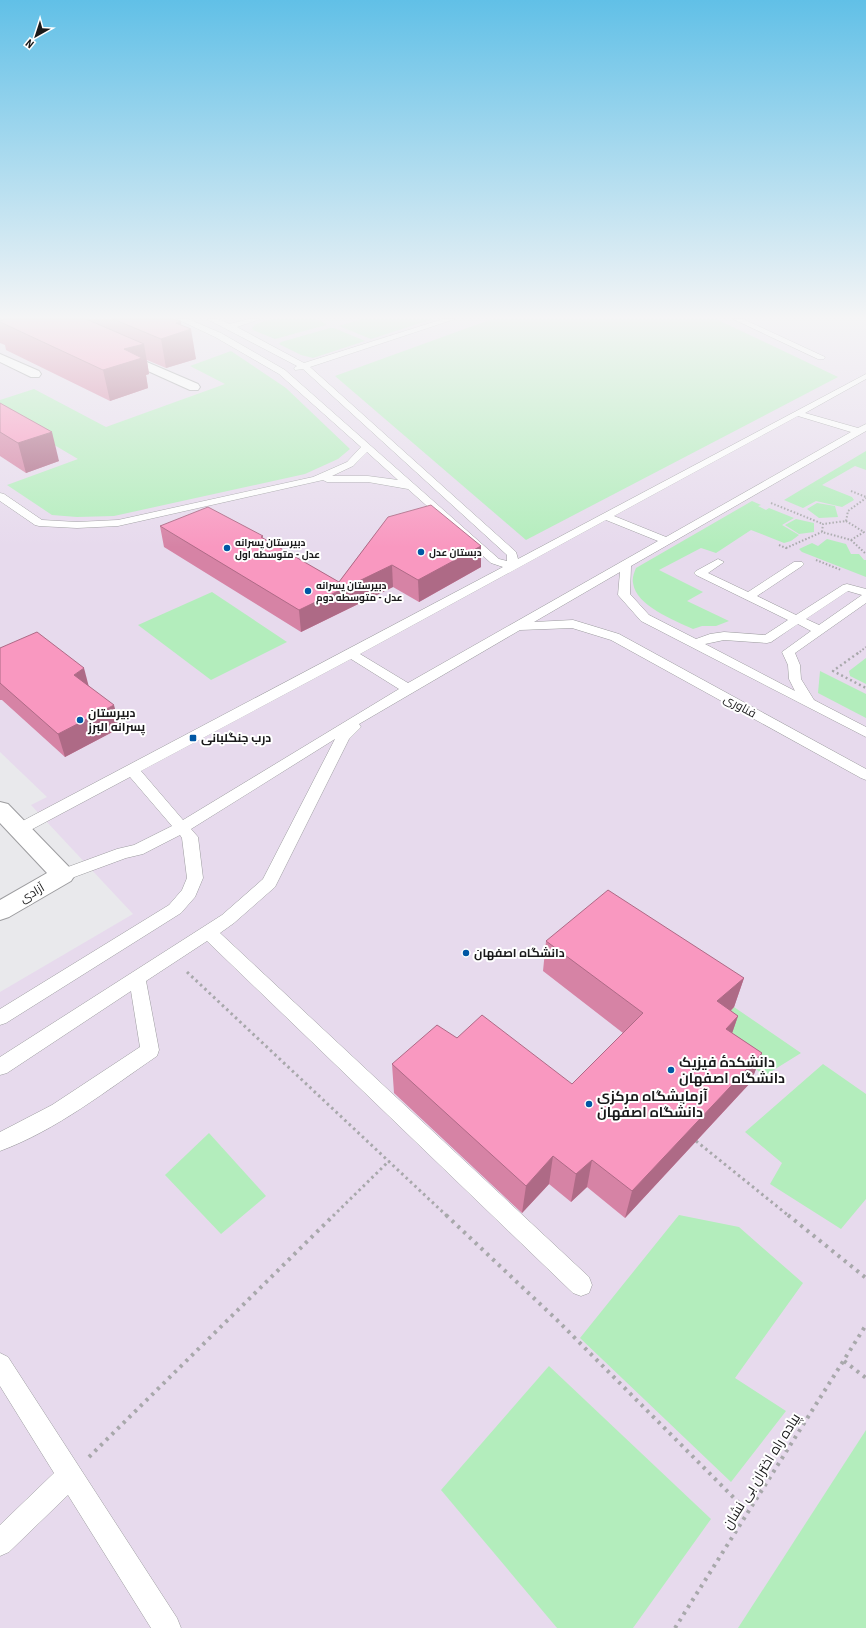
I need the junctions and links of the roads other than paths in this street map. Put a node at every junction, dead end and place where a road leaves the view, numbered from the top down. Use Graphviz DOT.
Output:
graph roads {
  1 [pos="308,395"];
  2 [pos="336,395"];
  3 [pos="831,395"];
  4 [pos="797,413"];
  5 [pos="862,429"];
  6 [pos="366,445"];
  7 [pos="316,479"];
  8 [pos="412,487"];
  9 [pos="0,496"];
  10 [pos="605,516"];
  11 [pos="667,541"];
  12 [pos="718,562"];
  13 [pos="626,564"];
  14 [pos="798,564"];
  15 [pos="513,567"];
  16 [pos="866,593"];
  17 [pos="749,596"];
  18 [pos="866,598"];
  19 [pos="823,603"];
  20 [pos="843,614"];
  21 [pos="798,619"];
  22 [pos="519,626"];
  23 [pos="819,630"];
  24 [pos="695,644"];
  25 [pos="351,654"];
  26 [pos="409,688"];
  27 [pos="808,703"];
  28 [pos="378,706"];
  29 [pos="866,733"];
  30 [pos="132,770"];
  31 [pos="866,774"];
  32 [pos="0,809"];
  33 [pos="181,828"];
  34 [pos="20,829"];
  35 [pos="63,875"];
  36 [pos="0,912"];
  37 [pos="208,932"];
  38 [pos="136,978"];
  39 [pos="0,1018"];
  40 [pos="0,1067"];
  41 [pos="0,1142"];
  42 [pos="581,1285"];
  43 [pos="0,1365"];
  44 [pos="70,1476"];
  45 [pos="0,1543"];
  46 [pos="167,1628"];
  1 -- 6 [label="lane"];
  2 -- 15 [label="lane"];
  3 -- 4 [label="lane"];
  4 -- 5 [label="lane"];
  4 -- 10 [label="lane"];
  5 -- 11 [label="lane"];
  6 -- 7 [label="lane"];
  6 -- 8 [label="lane"];
  7 -- 8 [label="lane"];
  7 -- 9 [label="lane"];
  8 -- 15 [label="lane"];
  10 -- 11 [label="lane"];
  10 -- 15 [label="lane"];
  11 -- 13 [label="lane"];
  12 -- 17 [label="lane"];
  13 -- 22 [label="lane"];
  13 -- 24 [label="lane"];
  14 -- 17 [label="lane"];
  15 -- 25 [label="lane"];
  16 -- 19 [label="lane"];
  17 -- 21 [label="lane"];
  18 -- 20 [label="lane"];
  19 -- 20 [label="lane"];
  19 -- 21 [label="lane"];
  20 -- 23 [label="lane"];
  21 -- 23 [label="lane"];
  21 -- 24 [label="lane"];
  22 -- 26 [label="lane"];
  22 -- 31 [label="lane, فناوری"];
  23 -- 27 [label="lane"];
  24 -- 27 [label="lane"];
  25 -- 26 [label="lane"];
  25 -- 30 [label="lane"];
  26 -- 28 [label="lane"];
  27 -- 29 [label="lane"];
  28 -- 33 [label="lane"];
  28 -- 37 [label="lane"];
  30 -- 33 [label="lane"];
  30 -- 34 [label="lane"];
  32 -- 34 [label="street"];
  33 -- 35 [label="lane"];
  33 -- 39 [label="lane"];
  34 -- 35 [label="street"];
  35 -- 36 [label="street, آزادی"];
  37 -- 38 [label="lane"];
  37 -- 42 [label="lane"];
  38 -- 40 [label="lane"];
  38 -- 41 [label="lane"];
  43 -- 44 [label="lane"];
  44 -- 45 [label="lane"];
  44 -- 46 [label="lane"];
}
